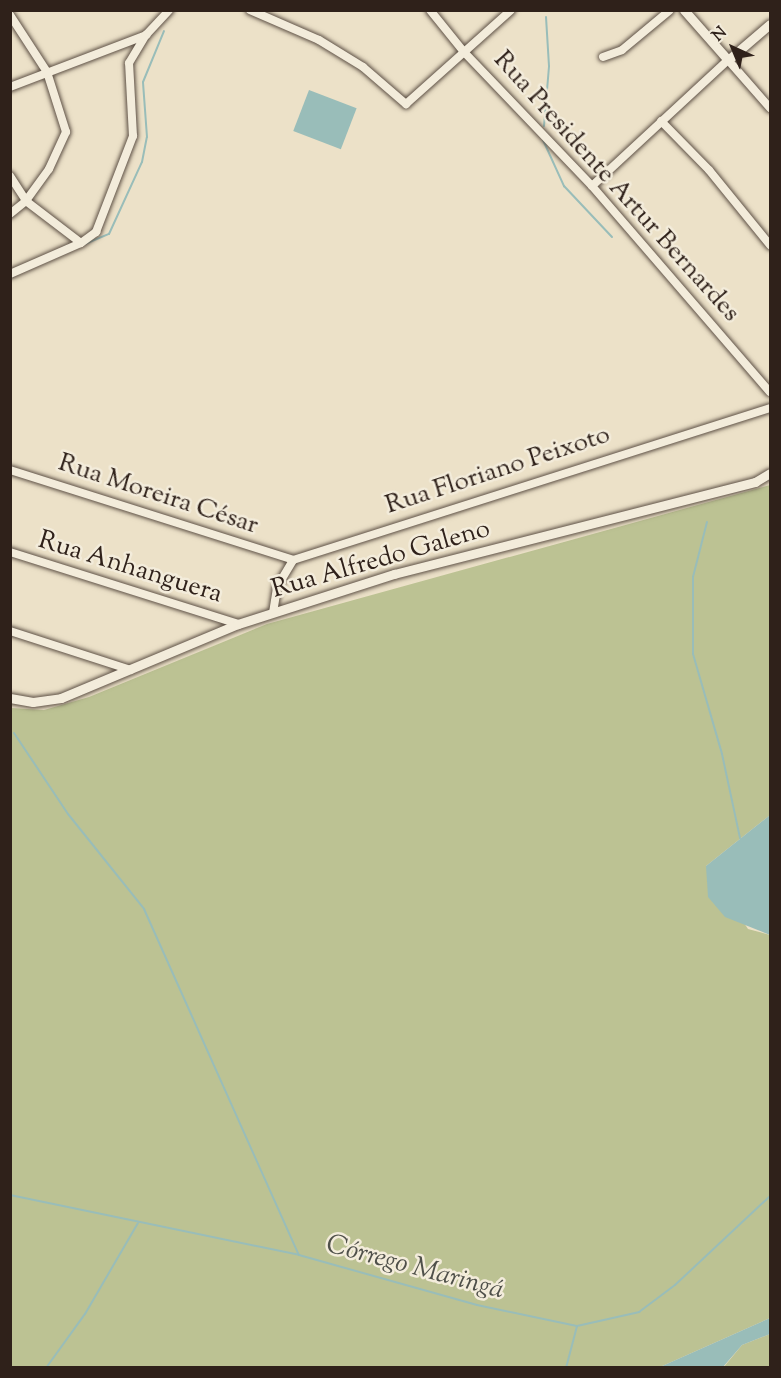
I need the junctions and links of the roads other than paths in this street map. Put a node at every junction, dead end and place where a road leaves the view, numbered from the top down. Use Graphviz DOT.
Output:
graph roads {
  1 [pos="169,10"];
  2 [pos="250,10"];
  3 [pos="430,10"];
  4 [pos="511,10"];
  5 [pos="670,10"];
  6 [pos="684,10"];
  7 [pos="10,15"];
  8 [pos="771,24"];
  9 [pos="146,35"];
  10 [pos="464,52"];
  11 [pos="603,57"];
  12 [pos="728,60"];
  13 [pos="47,72"];
  14 [pos="10,87"];
  15 [pos="771,108"];
  16 [pos="662,121"];
  17 [pos="10,176"];
  18 [pos="592,186"];
  19 [pos="26,201"];
  20 [pos="10,214"];
  21 [pos="81,243"];
  22 [pos="771,245"];
  23 [pos="10,274"];
  24 [pos="771,392"];
  25 [pos="771,408"];
  26 [pos="10,470"];
  27 [pos="771,473"];
  28 [pos="10,552"];
  29 [pos="293,560"];
  30 [pos="273,613"];
  31 [pos="238,624"];
  32 [pos="10,630"];
  33 [pos="131,670"];
  34 [pos="10,698"];
  1 -- 9 [label="street"];
  2 -- 10 [label="street"];
  3 -- 10 [label="street, Rua Presidente Artur Bernardes"];
  4 -- 10 [label="street"];
  5 -- 11 [label="street"];
  6 -- 12 [label="street"];
  7 -- 13 [label="street"];
  8 -- 12 [label="street"];
  9 -- 13 [label="street"];
  9 -- 21 [label="street"];
  10 -- 18 [label="street, Rua Presidente Artur Bernardes"];
  12 -- 15 [label="street"];
  12 -- 16 [label="street"];
  13 -- 14 [label="street"];
  13 -- 19 [label="street"];
  16 -- 18 [label="street"];
  16 -- 22 [label="street"];
  17 -- 19 [label="street"];
  18 -- 24 [label="street, Rua Presidente Artur Bernardes"];
  19 -- 20 [label="street"];
  19 -- 21 [label="street"];
  21 -- 23 [label="street"];
  25 -- 29 [label="street, Rua Floriano Peixoto"];
  26 -- 29 [label="street, Rua Moreira César"];
  27 -- 30 [label="street, Rua Alfredo Galeno"];
  28 -- 31 [label="street, Rua Anhanguera"];
  29 -- 30 [label="street"];
  30 -- 31 [label="street, Rua Alfredo Galeno"];
  31 -- 33 [label="street, Rua Alfredo Galeno"];
  32 -- 33 [label="street"];
  33 -- 34 [label="street, Rua Alfredo Galeno"];
}
